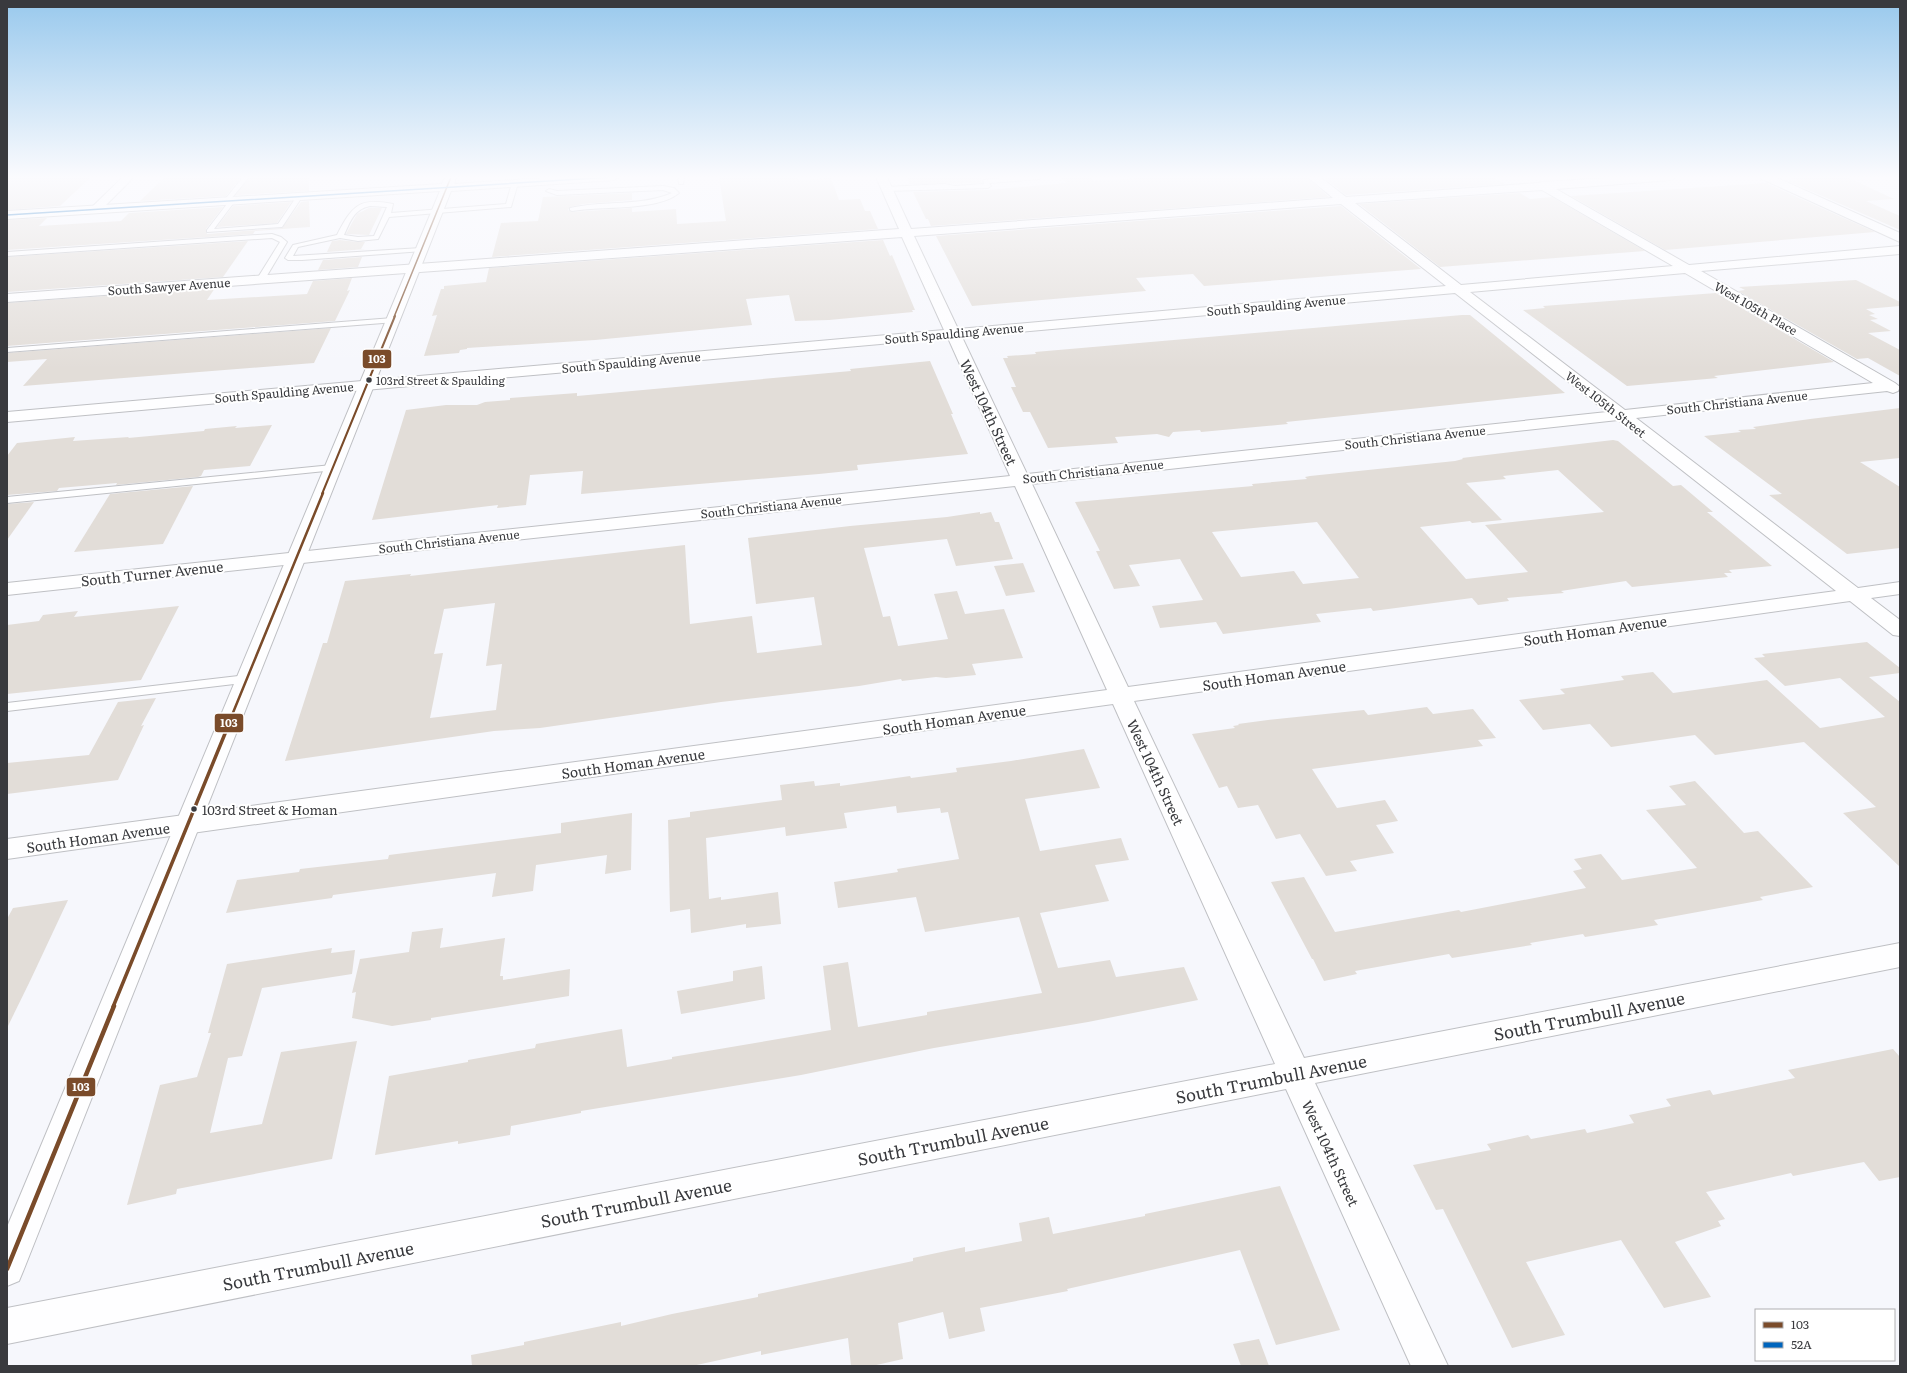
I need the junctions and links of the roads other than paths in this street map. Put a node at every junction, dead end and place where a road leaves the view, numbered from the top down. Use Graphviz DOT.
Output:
graph roads {
  1 [pos="197,241"];
  2 [pos="283,241"];
  3 [pos="317,241"];
  4 [pos="423,241"];
  5 [pos="755,241"];
  6 [pos="911,241"];
  7 [pos="1396,241"];
  8 [pos="1640,241"];
  9 [pos="1900,250"];
  10 [pos="7,254"];
  11 [pos="417,259"];
  12 [pos="1688,269"];
  13 [pos="261,280"];
  14 [pos="1458,289"];
  15 [pos="7,298"];
  16 [pos="393,320"];
  17 [pos="953,333"];
  18 [pos="7,350"];
  19 [pos="366,385"];
  20 [pos="1895,389"];
  21 [pos="1621,415"];
  22 [pos="7,417"];
  23 [pos="332,468"];
  24 [pos="1020,479"];
  25 [pos="7,500"];
  26 [pos="296,557"];
  27 [pos="7,588"];
  28 [pos="1900,588"];
  29 [pos="1853,594"];
  30 [pos="1900,630"];
  31 [pos="247,679"];
  32 [pos="1121,696"];
  33 [pos="7,707"];
  34 [pos="188,825"];
  35 [pos="7,850"];
  36 [pos="1900,955"];
  37 [pos="1295,1073"];
  38 [pos="7,1269"];
  39 [pos="7,1326"];
  40 [pos="1430,1366"];
  1 -- 10 [label="lane"];
  2 -- 13 [label="lane"];
  3 -- 11 [label="lane"];
  4 -- 11 [label="street"];
  5 -- 11 [label="street, South Sawyer Avenue"];
  6 -- 17 [label="street, West 104th Street"];
  7 -- 14 [label="street, West 105th Street"];
  8 -- 12 [label="street, West 105th Place"];
  9 -- 12 [label="street, South Spaulding Avenue"];
  11 -- 13 [label="street, South Sawyer Avenue"];
  11 -- 16 [label="street"];
  12 -- 14 [label="street, South Spaulding Avenue"];
  12 -- 20 [label="street, West 105th Place"];
  13 -- 15 [label="street, South Sawyer Avenue"];
  14 -- 17 [label="street, South Spaulding Avenue"];
  14 -- 21 [label="street, West 105th Street"];
  16 -- 18 [label="lane"];
  16 -- 19 [label="street"];
  17 -- 19 [label="street, South Spaulding Avenue"];
  17 -- 24 [label="street, West 104th Street"];
  19 -- 22 [label="street, South Spaulding Avenue"];
  19 -- 23 [label="street"];
  20 -- 21 [label="street, South Christiana Avenue"];
  21 -- 24 [label="street, South Christiana Avenue"];
  21 -- 29 [label="street, West 105th Street"];
  23 -- 25 [label="lane"];
  23 -- 26 [label="street"];
  24 -- 26 [label="street, South Christiana Avenue"];
  24 -- 32 [label="street, West 104th Street"];
  26 -- 27 [label="street, South Turner Avenue"];
  26 -- 31 [label="street"];
  28 -- 29 [label="street, South Homan Avenue"];
  29 -- 30 [label="street, West 105th Street"];
  29 -- 32 [label="street, South Homan Avenue"];
  31 -- 33 [label="lane"];
  31 -- 34 [label="street"];
  32 -- 34 [label="street, South Homan Avenue"];
  32 -- 37 [label="street, West 104th Street"];
  34 -- 35 [label="street, South Homan Avenue"];
  34 -- 38 [label="street"];
  36 -- 37 [label="street, South Trumbull Avenue"];
  37 -- 39 [label="street, South Trumbull Avenue"];
  37 -- 40 [label="street, West 104th Street"];
}
